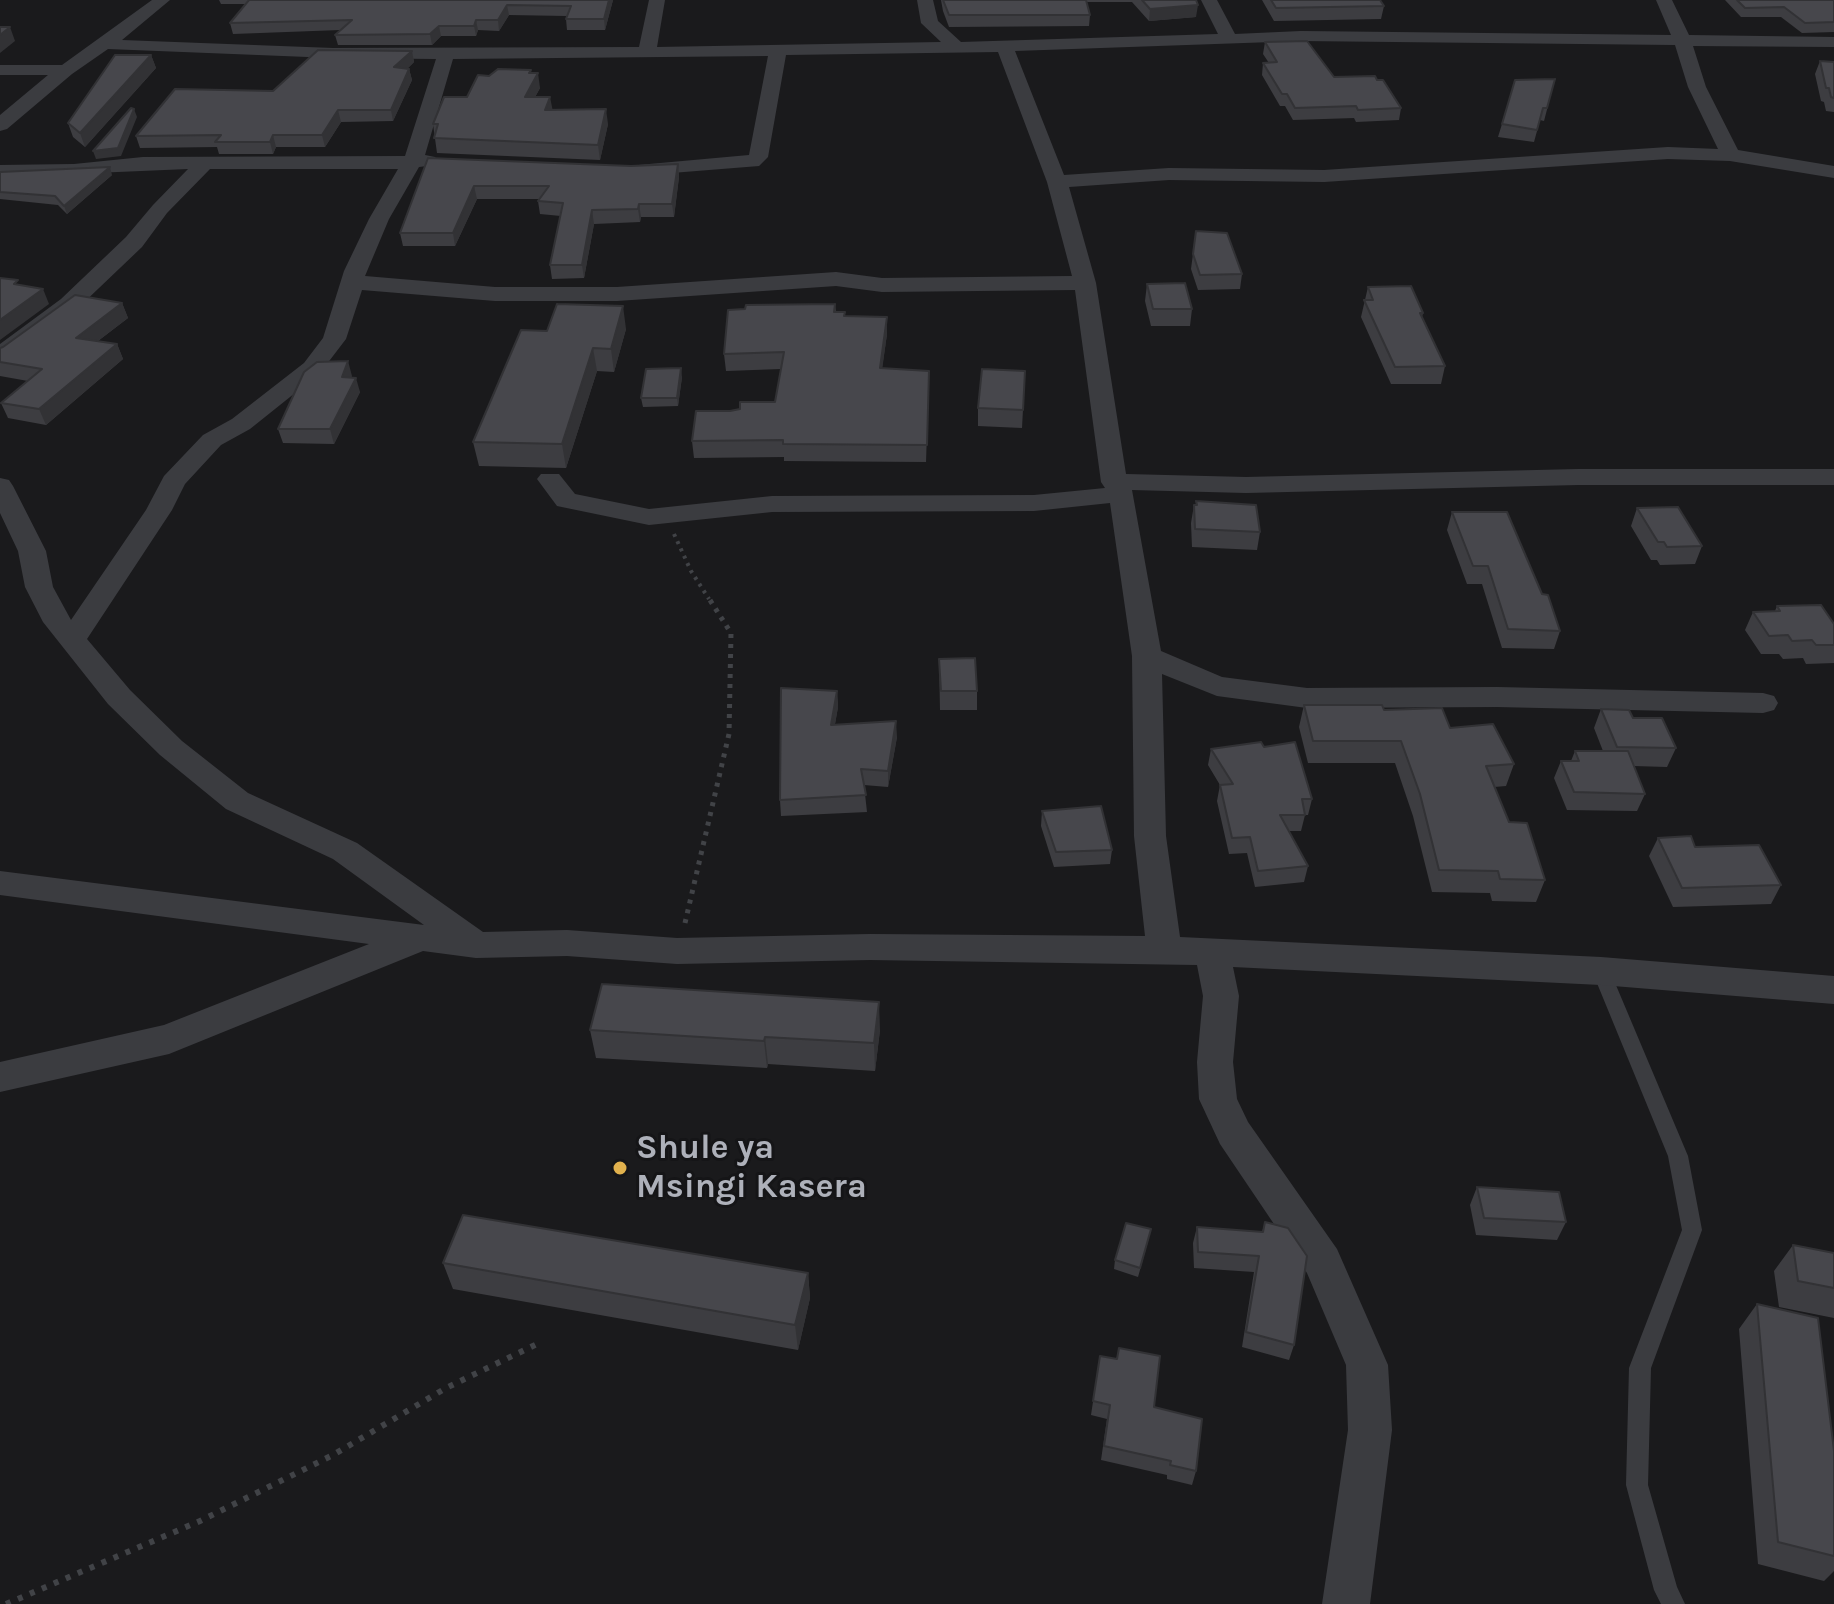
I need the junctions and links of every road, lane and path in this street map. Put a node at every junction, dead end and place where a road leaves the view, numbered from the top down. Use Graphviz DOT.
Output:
graph roads {
  1 [pos="162,0"];
  2 [pos="657,0"];
  3 [pos="925,0"];
  4 [pos="1209,0"];
  5 [pos="1664,0"];
  6 [pos="1229,38"];
  7 [pos="1682,39"];
  8 [pos="1834,42"];
  9 [pos="102,44"];
  10 [pos="1004,45"];
  11 [pos="956,46"];
  12 [pos="778,49"];
  13 [pos="647,52"];
  14 [pos="446,54"];
  15 [pos="0,70"];
  16 [pos="66,70"];
  17 [pos="0,125"];
  18 [pos="1730,155"];
  19 [pos="413,161"];
  20 [pos="206,162"];
  21 [pos="444,162"];
  22 [pos="620,169"];
  23 [pos="0,171"];
  24 [pos="1834,172"];
  25 [pos="1057,182"];
  26 [pos="354,279"];
  27 [pos="1085,283"];
  28 [pos="0,355"];
  29 [pos="1834,477"];
  30 [pos="550,479"];
  31 [pos="0,486"];
  32 [pos="1118,488"];
  33 [pos="667,517"];
  34 [pos="73,639"];
  35 [pos="1147,656"];
  36 [pos="1763,703"];
  37 [pos="0,883"];
  38 [pos="423,937"];
  39 [pos="476,945"];
  40 [pos="1164,950"];
  41 [pos="677,951"];
  42 [pos="1212,952"];
  43 [pos="1601,971"];
  44 [pos="1834,990"];
  45 [pos="0,1077"];
  46 [pos="537,1344"];
  47 [pos="6,1604"];
  48 [pos="1346,1604"];
  49 [pos="1673,1604"];
  1 -- 9 [label="street"];
  2 -- 13 [label="street"];
  3 -- 11 [label="street"];
  4 -- 6 [label="street"];
  5 -- 7 [label="street"];
  6 -- 7 [label="street"];
  6 -- 10 [label="street"];
  7 -- 8 [label="street"];
  7 -- 18 [label="street"];
  9 -- 14 [label="street"];
  9 -- 16 [label="street"];
  10 -- 11 [label="street"];
  10 -- 25 [label="street"];
  11 -- 12 [label="street"];
  12 -- 13 [label="street"];
  12 -- 22 [label="street"];
  13 -- 14 [label="street"];
  14 -- 19 [label="street"];
  15 -- 16 [label="street"];
  16 -- 17 [label="street"];
  18 -- 24 [label="street"];
  18 -- 25 [label="street"];
  19 -- 20 [label="street"];
  19 -- 21 [label="street"];
  19 -- 26 [label="street"];
  20 -- 23 [label="street"];
  20 -- 28 [label="street"];
  25 -- 27 [label="street"];
  26 -- 27 [label="street"];
  26 -- 34 [label="street"];
  27 -- 32 [label="street"];
  29 -- 32 [label="street"];
  30 -- 33 [label="street"];
  31 -- 34 [label="street"];
  32 -- 33 [label="street"];
  32 -- 35 [label="street"];
  33 -- 41 [label="path"];
  34 -- 39 [label="street"];
  35 -- 36 [label="street"];
  35 -- 40 [label="street"];
  37 -- 38 [label="street"];
  38 -- 39 [label="street"];
  38 -- 45 [label="street"];
  39 -- 41 [label="street"];
  40 -- 41 [label="street"];
  40 -- 42 [label="street"];
  42 -- 43 [label="street"];
  42 -- 48 [label="street"];
  43 -- 44 [label="street"];
  43 -- 49 [label="lane"];
  46 -- 47 [label="path"];
}
